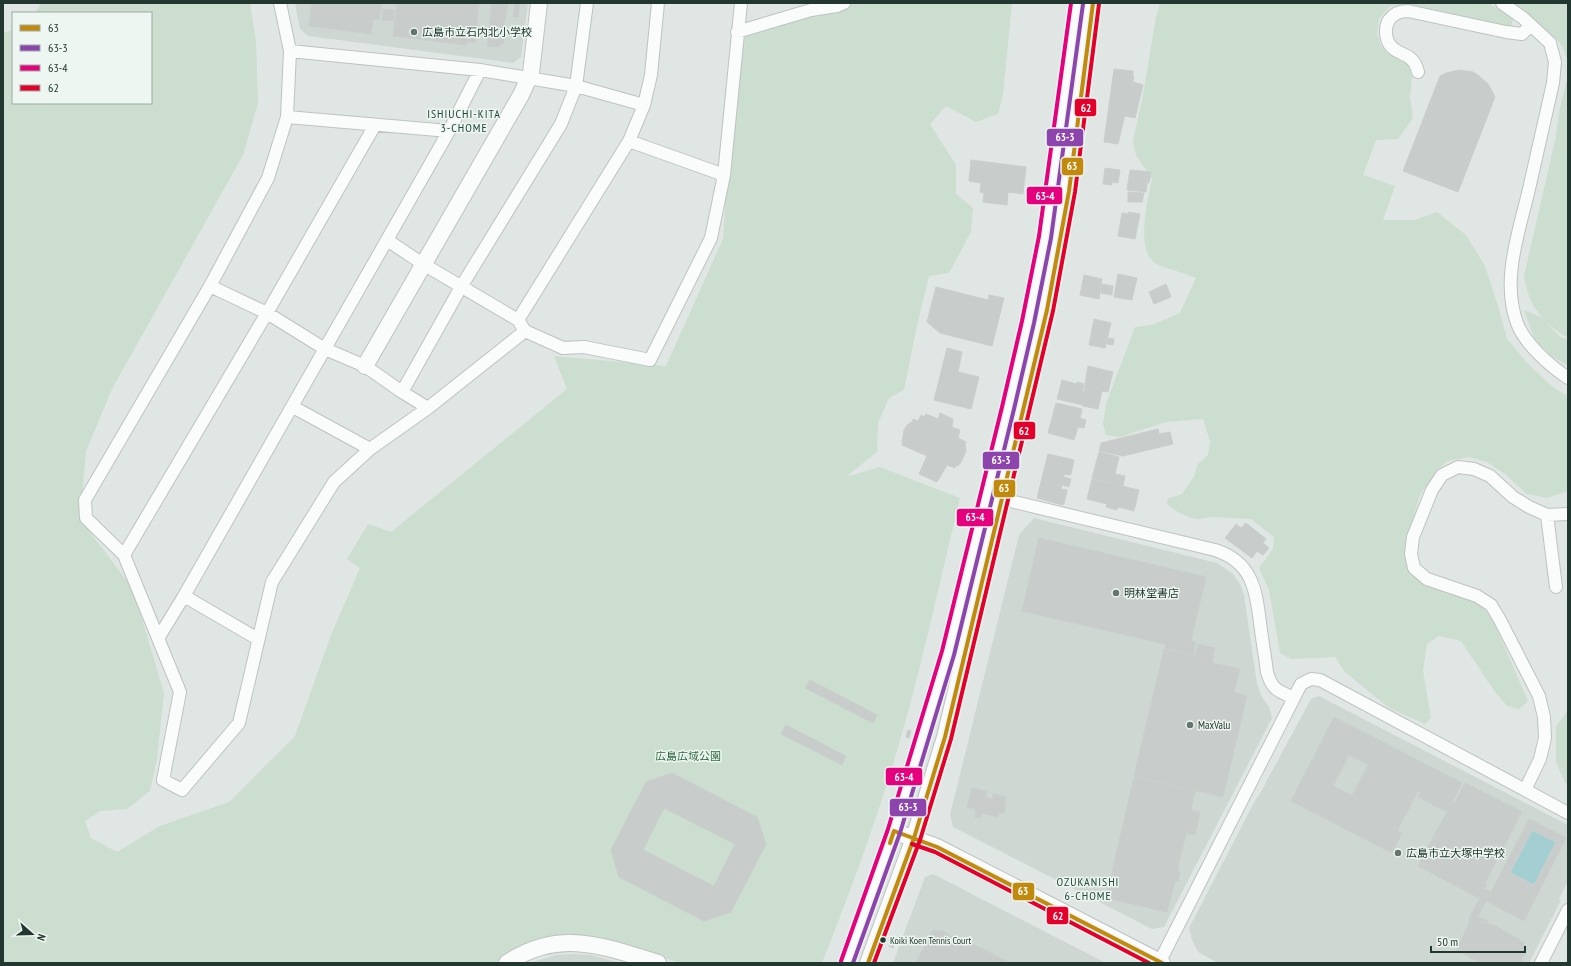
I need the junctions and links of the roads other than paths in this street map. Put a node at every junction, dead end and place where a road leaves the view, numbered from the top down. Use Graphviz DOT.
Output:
graph roads {
  1 [pos="280,3"];
  2 [pos="540,3"];
  3 [pos="587,3"];
  4 [pos="658,3"];
  5 [pos="740,3"];
  6 [pos="844,3"];
  7 [pos="1077,3"];
  8 [pos="1093,3"];
  9 [pos="1502,3"];
  10 [pos="811,6"];
  11 [pos="1531,25"];
  12 [pos="737,32"];
  13 [pos="290,51"];
  14 [pos="480,70"];
  15 [pos="1418,72"];
  16 [pos="528,78"];
  17 [pos="576,86"];
  18 [pos="644,105"];
  19 [pos="287,117"];
  20 [pos="375,125"];
  21 [pos="449,131"];
  22 [pos="629,141"];
  23 [pos="724,175"];
  24 [pos="387,240"];
  25 [pos="423,264"];
  26 [pos="210,286"];
  27 [pos="461,287"];
  28 [pos="268,313"];
  29 [pos="518,320"];
  30 [pos="525,331"];
  31 [pos="325,349"];
  32 [pos="365,366"];
  33 [pos="1568,378"];
  34 [pos="402,392"];
  35 [pos="293,407"];
  36 [pos="428,408"];
  37 [pos="370,449"];
  38 [pos="1002,499"];
  39 [pos="1568,514"];
  40 [pos="1547,515"];
  41 [pos="124,555"];
  42 [pos="1556,587"];
  43 [pos="184,596"];
  44 [pos="158,637"];
  45 [pos="258,639"];
  46 [pos="1294,698"];
  47 [pos="1525,790"];
  48 [pos="1568,813"];
  49 [pos="894,831"];
  50 [pos="914,838"];
  51 [pos="1568,910"];
  52 [pos="1160,962"];
  53 [pos="507,963"];
  54 [pos="658,963"];
  55 [pos="847,963"];
  56 [pos="868,963"];
  57 [pos="1541,963"];
  1 -- 13 [label="street"];
  2 -- 16 [label="street"];
  3 -- 17 [label="street"];
  4 -- 18 [label="street"];
  5 -- 12 [label="street"];
  6 -- 10 [label="street"];
  7 -- 49 [label="street"];
  8 -- 38 [label="street"];
  9 -- 11 [label="street"];
  10 -- 12 [label="street"];
  11 -- 15 [label="street"];
  11 -- 33 [label="street"];
  12 -- 23 [label="street"];
  13 -- 14 [label="street"];
  13 -- 19 [label="street"];
  14 -- 16 [label="street"];
  14 -- 21 [label="street"];
  16 -- 17 [label="street"];
  16 -- 25 [label="street"];
  17 -- 18 [label="street"];
  17 -- 27 [label="street"];
  18 -- 22 [label="street"];
  19 -- 20 [label="street"];
  19 -- 26 [label="street"];
  20 -- 21 [label="street"];
  20 -- 28 [label="street"];
  21 -- 24 [label="street"];
  22 -- 23 [label="street"];
  22 -- 29 [label="street"];
  23 -- 30 [label="street"];
  24 -- 25 [label="street"];
  24 -- 31 [label="street"];
  25 -- 27 [label="street"];
  25 -- 32 [label="street"];
  26 -- 28 [label="street"];
  26 -- 41 [label="street"];
  27 -- 29 [label="street"];
  27 -- 34 [label="street"];
  28 -- 31 [label="street"];
  28 -- 41 [label="street"];
  29 -- 30 [label="street"];
  30 -- 36 [label="street"];
  31 -- 32 [label="street"];
  31 -- 35 [label="street"];
  32 -- 34 [label="street"];
  34 -- 36 [label="street"];
  35 -- 37 [label="street"];
  35 -- 43 [label="street"];
  36 -- 37 [label="street"];
  37 -- 45 [label="street"];
  38 -- 46 [label="street"];
  38 -- 50 [label="street"];
  39 -- 40 [label="street"];
  40 -- 42 [label="street"];
  40 -- 47 [label="street"];
  41 -- 44 [label="street"];
  43 -- 44 [label="street"];
  43 -- 45 [label="street"];
  44 -- 45 [label="street"];
  46 -- 47 [label="street"];
  46 -- 52 [label="street"];
  47 -- 48 [label="street"];
  49 -- 50 [label="street"];
  49 -- 55 [label="street"];
  50 -- 52 [label="street"];
  50 -- 56 [label="street"];
  51 -- 57 [label="street"];
  53 -- 54 [label="street"];
}
